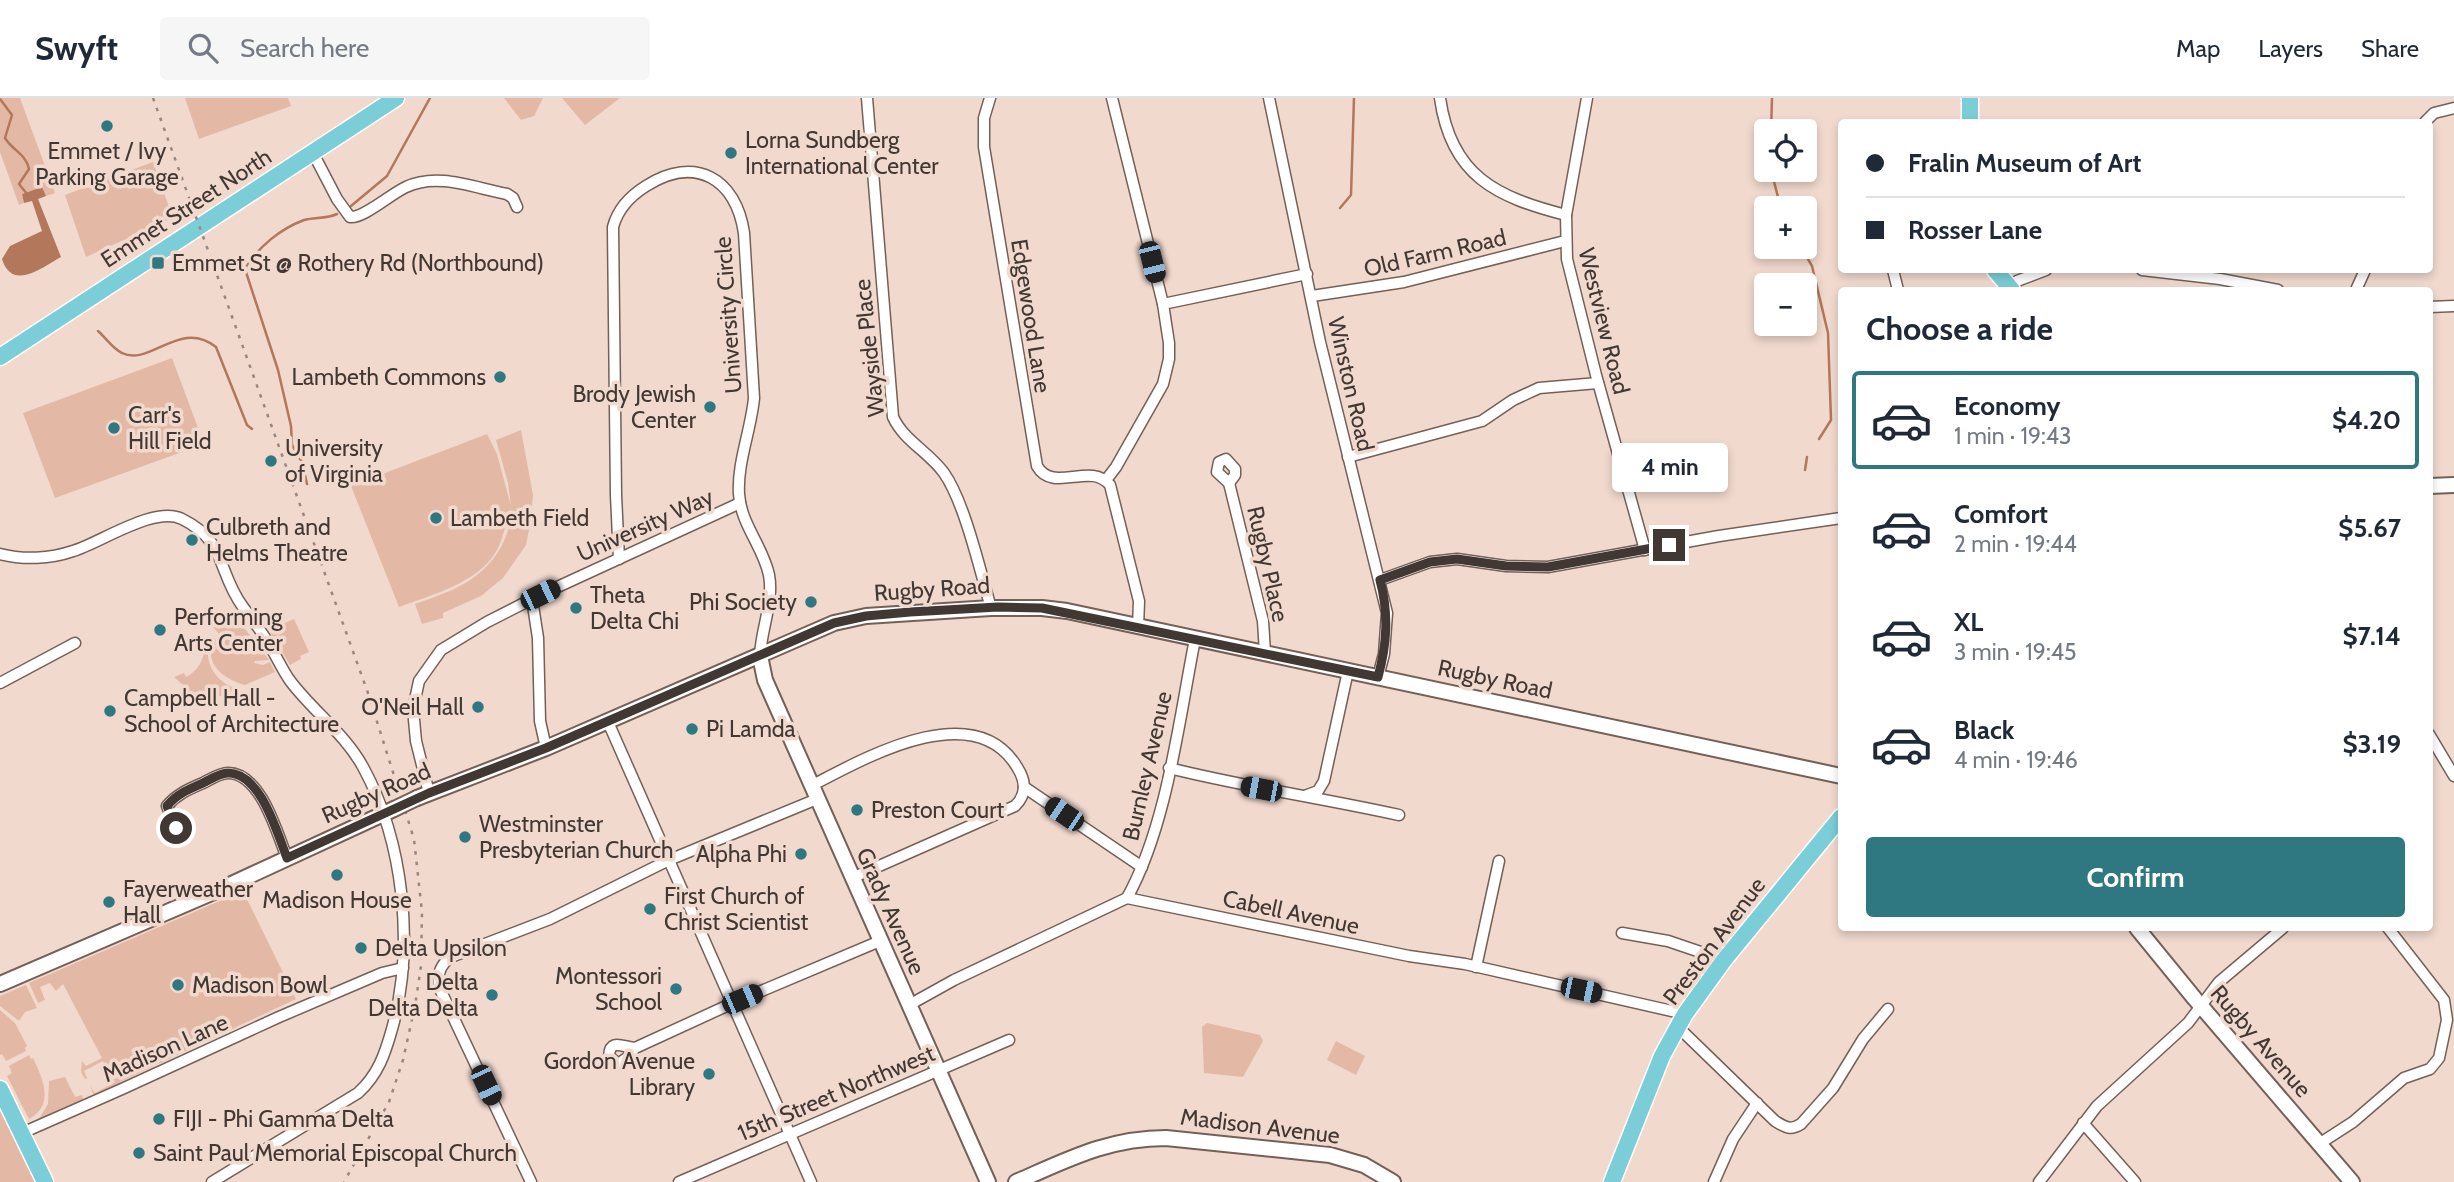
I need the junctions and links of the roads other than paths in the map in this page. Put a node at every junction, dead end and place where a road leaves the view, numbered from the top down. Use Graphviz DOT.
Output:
graph roads {
  1 [pos="396,98"];
  2 [pos="867,98"];
  3 [pos="990,98"];
  4 [pos="1112,98"];
  5 [pos="1269,98"];
  6 [pos="1440,98"];
  7 [pos="1587,98"];
  8 [pos="1970,98"];
  9 [pos="2454,108"];
  10 [pos="1969,119"];
  11 [pos="2428,119"];
  12 [pos="313,153"];
  13 [pos="517,207"];
  14 [pos="1566,215"];
  15 [pos="1565,241"];
  16 [pos="1998,273"];
  17 [pos="2038,273"];
  18 [pos="2167,273"];
  19 [pos="1307,274"];
  20 [pos="2010,287"];
  21 [pos="2014,287"];
  22 [pos="2263,287"];
  23 [pos="1311,296"];
  24 [pos="1163,304"];
  25 [pos="2454,306"];
  26 [pos="2433,307"];
  27 [pos="0,357"];
  28 [pos="1598,383"];
  29 [pos="1348,457"];
  30 [pos="1106,480"];
  31 [pos="1229,484"];
  32 [pos="2454,485"];
  33 [pos="2433,486"];
  34 [pos="740,503"];
  35 [pos="1838,518"];
  36 [pos="1645,550"];
  37 [pos="0,554"];
  38 [pos="620,559"];
  39 [pos="1380,580"];
  40 [pos="532,599"];
  41 [pos="991,608"];
  42 [pos="1138,626"];
  43 [pos="1195,639"];
  44 [pos="75,643"];
  45 [pos="1265,653"];
  46 [pos="760,656"];
  47 [pos="1348,671"];
  48 [pos="1378,677"];
  49 [pos="0,683"];
  50 [pos="608,722"];
  51 [pos="2433,741"];
  52 [pos="546,748"];
  53 [pos="1169,768"];
  54 [pos="1838,775"];
  55 [pos="2454,776"];
  56 [pos="1024,787"];
  57 [pos="814,793"];
  58 [pos="423,795"];
  59 [pos="1306,796"];
  60 [pos="389,811"];
  61 [pos="1399,815"];
  62 [pos="1838,821"];
  63 [pos="176,828"];
  64 [pos="287,858"];
  65 [pos="668,860"];
  66 [pos="1499,861"];
  67 [pos="1142,867"];
  68 [pos="852,878"];
  69 [pos="1127,898"];
  70 [pos="2139,931"];
  71 [pos="2279,931"];
  72 [pos="2390,931"];
  73 [pos="1622,933"];
  74 [pos="880,941"];
  75 [pos="1724,960"];
  76 [pos="1476,967"];
  77 [pos="403,968"];
  78 [pos="0,984"];
  79 [pos="733,1003"];
  80 [pos="909,1005"];
  81 [pos="2200,1006"];
  82 [pos="1888,1009"];
  83 [pos="1682,1020"];
  84 [pos="1009,1040"];
  85 [pos="635,1048"];
  86 [pos="938,1070"];
  87 [pos="0,1089"];
  88 [pos="1757,1104"];
  89 [pos="2083,1123"];
  90 [pos="22,1133"];
  91 [pos="790,1134"];
  92 [pos="2319,1144"];
  93 [pos="45,1182"];
  94 [pos="212,1182"];
  95 [pos="531,1182"];
  96 [pos="679,1182"];
  97 [pos="811,1182"];
  98 [pos="989,1182"];
  99 [pos="1016,1182"];
  100 [pos="1393,1182"];
  101 [pos="1612,1182"];
  102 [pos="1714,1182"];
  103 [pos="2039,1182"];
  104 [pos="2135,1182"];
  105 [pos="2352,1182"];
  1 -- 12 [label="main road, Emmet Street North"];
  2 -- 41 [label="street, Wayside Place"];
  3 -- 30 [label="street, Edgewood Lane"];
  4 -- 24 [label="street"];
  5 -- 19 [label="street, Winston Road"];
  6 -- 14 [label="street"];
  7 -- 14 [label="street, Westview Road"];
  8 -- 10 [label="main road"];
  9 -- 11 [label="street"];
  12 -- 13 [label="street"];
  12 -- 27 [label="main road, Emmet Street North"];
  14 -- 15 [label="street, Westview Road"];
  15 -- 23 [label="street, Old Farm Road"];
  15 -- 28 [label="street, Westview Road"];
  16 -- 20 [label="main road"];
  17 -- 21 [label="street"];
  18 -- 22 [label="street"];
  19 -- 23 [label="street, Winston Road"];
  19 -- 24 [label="street"];
  23 -- 29 [label="street, Winston Road"];
  24 -- 30 [label="street"];
  25 -- 26 [label="street"];
  28 -- 29 [label="street"];
  28 -- 36 [label="street, Westview Road"];
  29 -- 39 [label="street, Winston Road"];
  30 -- 42 [label="street"];
  31 -- 45 [label="street, Rugby Place"];
  32 -- 33 [label="street"];
  34 -- 38 [label="street, University Way"];
  34 -- 38 [label="street, University Circle"];
  34 -- 46 [label="street, University Circle"];
  35 -- 36 [label="street"];
  36 -- 39 [label="street"];
  37 -- 60 [label="street"];
  38 -- 40 [label="street, University Way"];
  39 -- 48 [label="street, Winston Road"];
  40 -- 52 [label="street"];
  40 -- 58 [label="street, University Way"];
  41 -- 42 [label="street, Rugby Road"];
  41 -- 46 [label="street, Rugby Road"];
  42 -- 43 [label="street, Rugby Road"];
  43 -- 45 [label="street, Rugby Road"];
  43 -- 53 [label="street, Burnley Avenue"];
  44 -- 49 [label="street"];
  45 -- 47 [label="street, Rugby Road"];
  46 -- 50 [label="street, Rugby Road"];
  46 -- 57 [label="street, Grady Avenue"];
  47 -- 48 [label="street, Rugby Road"];
  47 -- 59 [label="street"];
  48 -- 54 [label="street, Rugby Road"];
  50 -- 52 [label="street, Rugby Road"];
  50 -- 65 [label="street"];
  51 -- 55 [label="street"];
  52 -- 58 [label="street, Rugby Road"];
  53 -- 59 [label="street"];
  53 -- 67 [label="street, Burnley Avenue"];
  56 -- 57 [label="street"];
  56 -- 67 [label="street"];
  56 -- 68 [label="street"];
  57 -- 65 [label="street"];
  57 -- 68 [label="street, Grady Avenue"];
  58 -- 60 [label="street, Rugby Road, bridge"];
  59 -- 61 [label="street"];
  60 -- 64 [label="street, Rugby Road"];
  60 -- 77 [label="street"];
  62 -- 75 [label="main road, Preston Avenue"];
  63 -- 64 [label="street"];
  64 -- 78 [label="street, Rugby Road"];
  65 -- 79 [label="street"];
  65 -- 95 [label="street"];
  66 -- 76 [label="street"];
  67 -- 69 [label="street, Burnley Avenue"];
  68 -- 74 [label="street, Grady Avenue"];
  69 -- 76 [label="street, Cabell Avenue"];
  69 -- 80 [label="street"];
  70 -- 81 [label="street, Rugby Avenue"];
  71 -- 81 [label="street"];
  72 -- 92 [label="street"];
  73 -- 75 [label="street"];
  74 -- 79 [label="street"];
  74 -- 80 [label="street, Grady Avenue"];
  75 -- 83 [label="main road, Preston Avenue"];
  76 -- 83 [label="street, Cabell Avenue"];
  77 -- 90 [label="street, Madison Lane"];
  77 -- 94 [label="street"];
  79 -- 85 [label="street"];
  79 -- 91 [label="street"];
  80 -- 86 [label="street, Grady Avenue"];
  81 -- 89 [label="street"];
  81 -- 92 [label="street, Rugby Avenue"];
  82 -- 88 [label="street"];
  83 -- 88 [label="street"];
  83 -- 101 [label="main road, Preston Avenue"];
  84 -- 86 [label="street, 15th Street Northwest"];
  86 -- 91 [label="street, 15th Street Northwest"];
  86 -- 98 [label="street, Grady Avenue"];
  87 -- 90 [label="main road"];
  88 -- 102 [label="street"];
  89 -- 103 [label="street"];
  89 -- 104 [label="street"];
  90 -- 93 [label="main road"];
  91 -- 96 [label="street, 15th Street Northwest"];
  91 -- 97 [label="street"];
  92 -- 105 [label="street, Rugby Avenue"];
  99 -- 100 [label="street, Madison Avenue"];
}
